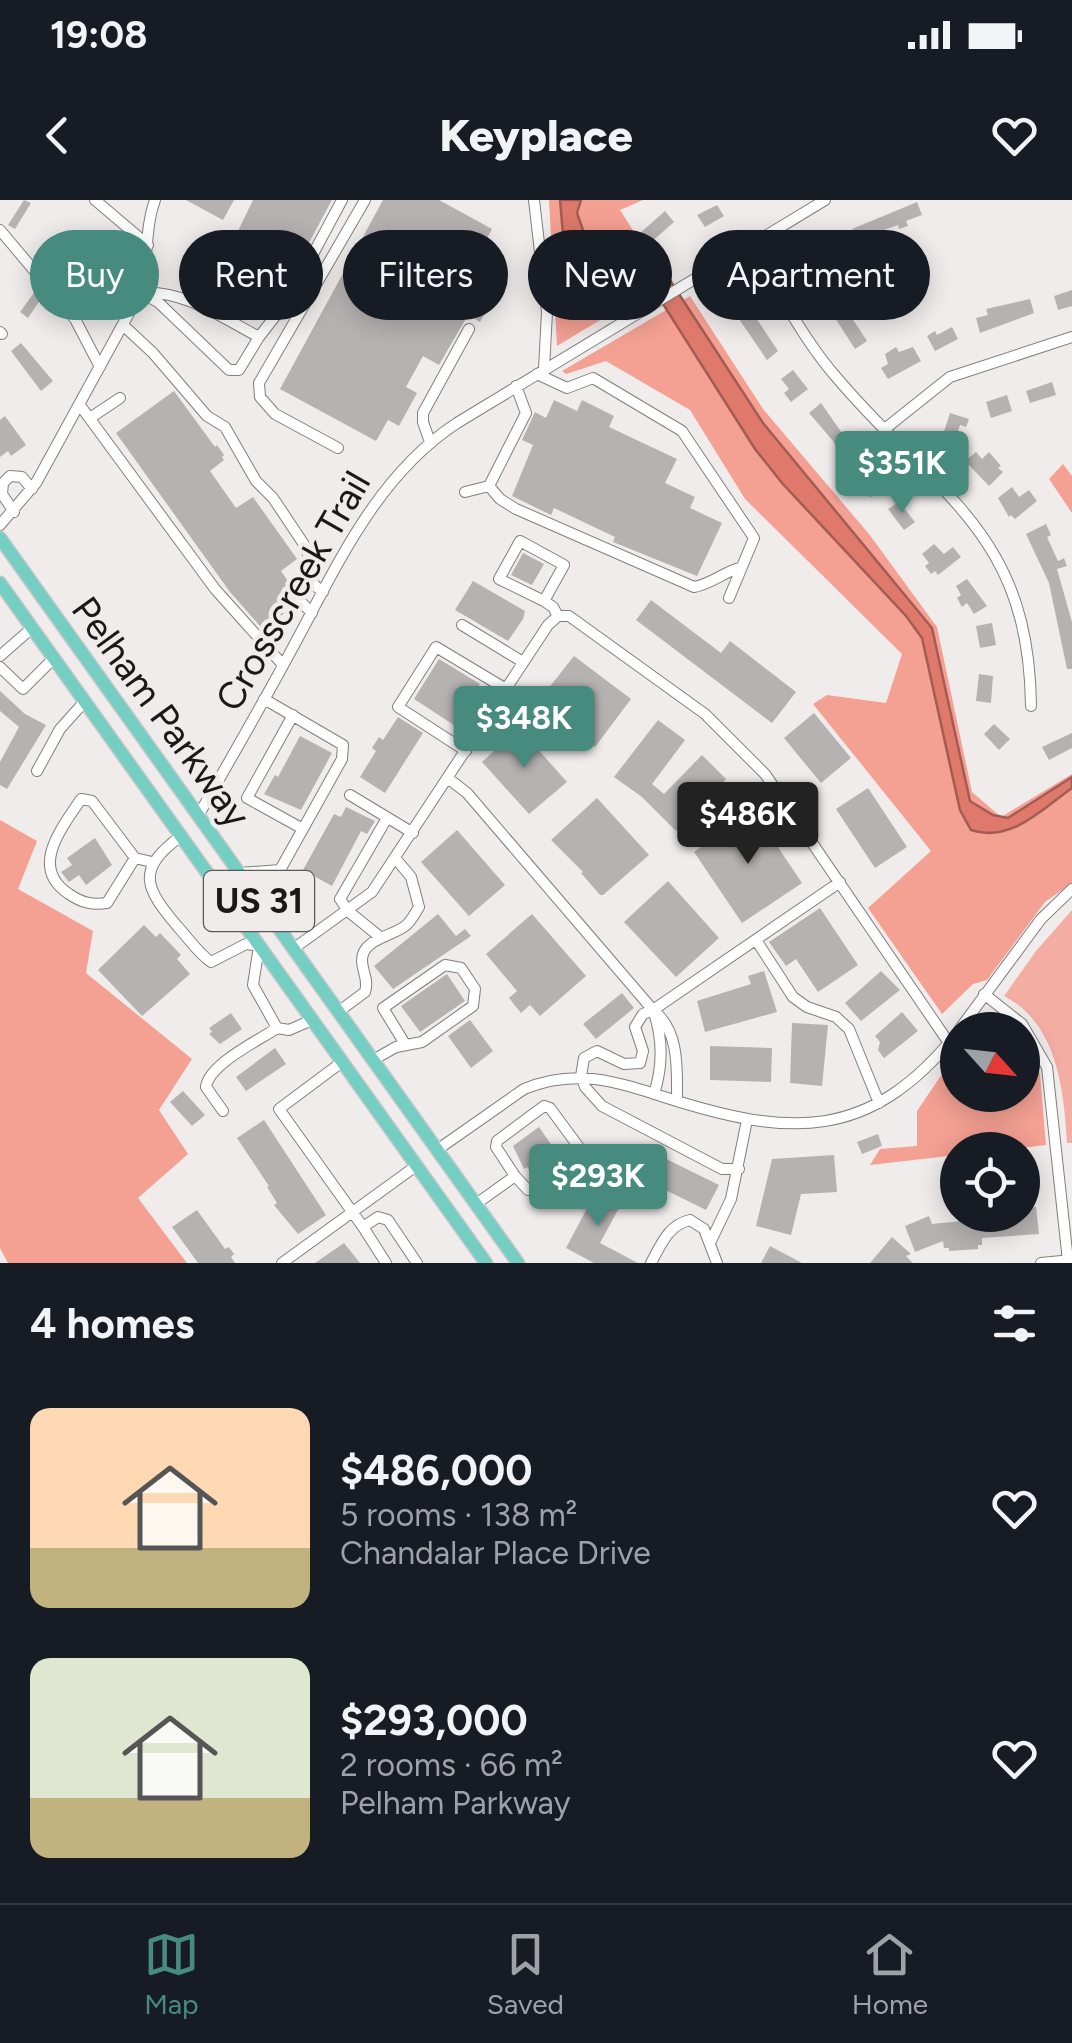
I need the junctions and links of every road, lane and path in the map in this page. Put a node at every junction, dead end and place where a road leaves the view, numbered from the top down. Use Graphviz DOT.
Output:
graph roads {
  1 [pos="95,200"];
  2 [pos="155,200"];
  3 [pos="342,200"];
  4 [pos="365,200"];
  5 [pos="534,200"];
  6 [pos="824,200"];
  7 [pos="0,230"];
  8 [pos="131,230"];
  9 [pos="150,230"];
  10 [pos="774,230"];
  11 [pos="692,279"];
  12 [pos="159,291"];
  13 [pos="159,303"];
  14 [pos="127,320"];
  15 [pos="797,320"];
  16 [pos="124,326"];
  17 [pos="469,329"];
  18 [pos="1072,336"];
  19 [pos="259,337"];
  20 [pos="100,366"];
  21 [pos="541,372"];
  22 [pos="516,386"];
  23 [pos="120,398"];
  24 [pos="79,404"];
  25 [pos="90,418"];
  26 [pos="886,428"];
  27 [pos="430,442"];
  28 [pos="338,448"];
  29 [pos="488,486"];
  30 [pos="1,489"];
  31 [pos="32,489"];
  32 [pos="465,492"];
  33 [pos="14,512"];
  34 [pos="0,525"];
  35 [pos="0,538"];
  36 [pos="742,567"];
  37 [pos="318,588"];
  38 [pos="2,590"];
  39 [pos="730,598"];
  40 [pos="544,601"];
  41 [pos="312,613"];
  42 [pos="558,616"];
  43 [pos="462,625"];
  44 [pos="32,628"];
  45 [pos="0,656"];
  46 [pos="54,658"];
  47 [pos="523,662"];
  48 [pos="283,665"];
  49 [pos="0,667"];
  50 [pos="506,689"];
  51 [pos="264,699"];
  52 [pos="85,702"];
  53 [pos="1031,706"];
  54 [pos="292,715"];
  55 [pos="466,751"];
  56 [pos="37,771"];
  57 [pos="449,779"];
  58 [pos="350,796"];
  59 [pos="198,816"];
  60 [pos="387,818"];
  61 [pos="303,829"];
  62 [pos="413,834"];
  63 [pos="180,836"];
  64 [pos="131,854"];
  65 [pos="396,859"];
  66 [pos="152,862"];
  67 [pos="280,870"];
  68 [pos="239,872"];
  69 [pos="840,882"];
  70 [pos="1072,888"];
  71 [pos="263,906"];
  72 [pos="348,911"];
  73 [pos="282,933"];
  74 [pos="380,937"];
  75 [pos="756,940"];
  76 [pos="259,946"];
  77 [pos="294,949"];
  78 [pos="984,994"];
  79 [pos="654,1010"];
  80 [pos="338,1012"];
  81 [pos="971,1012"];
  82 [pos="312,1020"];
  83 [pos="940,1027"];
  84 [pos="277,1028"];
  85 [pos="405,1044"];
  86 [pos="940,1053"];
  87 [pos="373,1060"];
  88 [pos="342,1062"];
  89 [pos="580,1076"];
  90 [pos="532,1086"];
  91 [pos="654,1094"];
  92 [pos="676,1101"];
  93 [pos="879,1103"];
  94 [pos="544,1106"];
  95 [pos="223,1110"];
  96 [pos="747,1120"];
  97 [pos="437,1150"];
  98 [pos="416,1166"];
  99 [pos="739,1169"];
  100 [pos="515,1176"];
  101 [pos="476,1204"];
  102 [pos="353,1212"];
  103 [pos="456,1220"];
  104 [pos="363,1227"];
  105 [pos="710,1243"];
  106 [pos="1070,1260"];
  107 [pos="290,1261"];
  108 [pos="386,1263"];
  109 [pos="417,1263"];
  110 [pos="486,1263"];
  111 [pos="518,1263"];
  112 [pos="651,1263"];
  113 [pos="717,1263"];
  114 [pos="1041,1263"];
  1 -- 8 [label="street"];
  2 -- 9 [label="street"];
  3 -- 19 [label="street"];
  4 -- 28 [label="street"];
  5 -- 21 [label="street"];
  6 -- 10 [label="street, Crosscreek Trail"];
  7 -- 20 [label="street"];
  11 -- 21 [label="street, Crosscreek Trail"];
  12 -- 19 [label="street"];
  13 -- 19 [label="street"];
  14 -- 16 [label="street"];
  15 -- 26 [label="street"];
  16 -- 20 [label="street"];
  16 -- 37 [label="street"];
  17 -- 27 [label="street"];
  18 -- 26 [label="street"];
  20 -- 24 [label="street"];
  21 -- 22 [label="street, Crosscreek Trail"];
  21 -- 36 [label="street"];
  22 -- 27 [label="street, Crosscreek Trail"];
  22 -- 29 [label="street"];
  23 -- 25 [label="street"];
  24 -- 25 [label="street"];
  24 -- 31 [label="street"];
  25 -- 48 [label="street"];
  26 -- 53 [label="street"];
  27 -- 37 [label="street, Crosscreek Trail"];
  29 -- 32 [label="street"];
  29 -- 36 [label="street"];
  30 -- 31 [label="street"];
  30 -- 33 [label="street"];
  31 -- 33 [label="street"];
  33 -- 34 [label="street"];
  35 -- 59 [label="main road, Pelham Parkway / US 31"];
  36 -- 39 [label="street"];
  37 -- 41 [label="street, Crosscreek Trail"];
  37 -- 41 [label="street"];
  38 -- 44 [label="main road, Pelham Parkway / US 31"];
  40 -- 40 [label="street"];
  40 -- 42 [label="street"];
  41 -- 48 [label="street, Crosscreek Trail"];
  42 -- 47 [label="street"];
  42 -- 69 [label="street"];
  43 -- 47 [label="street"];
  44 -- 45 [label="street"];
  44 -- 46 [label="main road, Pelham Parkway / US 31"];
  46 -- 49 [label="street"];
  46 -- 52 [label="main road, Pelham Parkway / US 31"];
  47 -- 50 [label="street"];
  48 -- 51 [label="street, Crosscreek Trail"];
  50 -- 55 [label="street"];
  50 -- 55 [label="street"];
  51 -- 54 [label="street"];
  51 -- 59 [label="street, Crosscreek Trail"];
  52 -- 56 [label="street"];
  52 -- 63 [label="main road, Pelham Parkway / US 31"];
  54 -- 61 [label="street"];
  54 -- 61 [label="street"];
  55 -- 57 [label="street"];
  57 -- 62 [label="street"];
  57 -- 79 [label="street"];
  58 -- 60 [label="street"];
  59 -- 63 [label="main road"];
  59 -- 68 [label="main road, Pelham Parkway / US 31"];
  60 -- 62 [label="street"];
  60 -- 72 [label="street"];
  61 -- 67 [label="street"];
  62 -- 65 [label="street"];
  63 -- 66 [label="street"];
  63 -- 76 [label="main road, Pelham Parkway / US 31"];
  64 -- 64 [label="street"];
  64 -- 66 [label="street"];
  65 -- 72 [label="street"];
  65 -- 74 [label="street"];
  66 -- 76 [label="street"];
  67 -- 68 [label="street"];
  67 -- 71 [label="street"];
  68 -- 71 [label="main road, Pelham Parkway / US 31"];
  69 -- 75 [label="street"];
  69 -- 83 [label="street"];
  70 -- 78 [label="street"];
  71 -- 73 [label="main road, Pelham Parkway / US 31"];
  72 -- 74 [label="street"];
  72 -- 77 [label="street"];
  73 -- 76 [label="main road"];
  73 -- 77 [label="main road, Pelham Parkway / US 31"];
  74 -- 80 [label="street"];
  75 -- 79 [label="street"];
  75 -- 93 [label="street"];
  76 -- 82 [label="main road, Pelham Parkway / US 31"];
  76 -- 84 [label="street"];
  77 -- 80 [label="main road, Pelham Parkway / US 31"];
  78 -- 81 [label="street"];
  78 -- 106 [label="street"];
  79 -- 89 [label="street"];
  79 -- 91 [label="street"];
  79 -- 92 [label="street"];
  80 -- 87 [label="main road, Pelham Parkway / US 31"];
  82 -- 84 [label="street"];
  82 -- 88 [label="main road, Pelham Parkway / US 31"];
  84 -- 95 [label="street"];
  85 -- 85 [label="street"];
  85 -- 87 [label="street"];
  86 -- 93 [label="street"];
  87 -- 97 [label="main road, Pelham Parkway / US 31"];
  88 -- 98 [label="main road, Pelham Parkway / US 31"];
  88 -- 102 [label="street"];
  89 -- 90 [label="street"];
  89 -- 91 [label="street"];
  89 -- 99 [label="street"];
  90 -- 94 [label="street"];
  90 -- 97 [label="street"];
  91 -- 92 [label="street"];
  92 -- 96 [label="street"];
  93 -- 96 [label="street"];
  94 -- 100 [label="street"];
  94 -- 100 [label="street"];
  96 -- 99 [label="street"];
  97 -- 98 [label="main road"];
  97 -- 101 [label="main road, Pelham Parkway / US 31"];
  98 -- 102 [label="street"];
  98 -- 103 [label="main road, Pelham Parkway / US 31"];
  99 -- 105 [label="street"];
  100 -- 101 [label="street"];
  101 -- 103 [label="main road"];
  101 -- 111 [label="main road, Pelham Parkway / US 31"];
  102 -- 104 [label="street"];
  102 -- 107 [label="street"];
  103 -- 110 [label="main road, Pelham Parkway / US 31"];
  104 -- 108 [label="street"];
  104 -- 109 [label="street"];
  105 -- 112 [label="street"];
  105 -- 113 [label="street"];
  106 -- 114 [label="street"];
}
